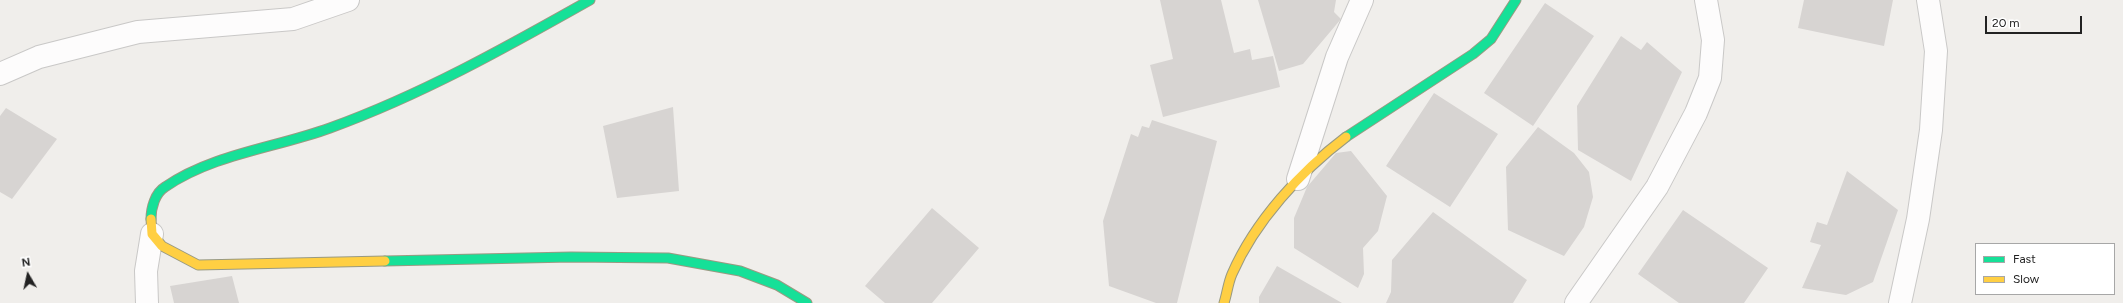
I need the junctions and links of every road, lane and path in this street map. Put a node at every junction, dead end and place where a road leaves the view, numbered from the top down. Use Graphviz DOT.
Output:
graph roads {
  1 [pos="348,0"];
  2 [pos="590,0"];
  3 [pos="1362,0"];
  4 [pos="1516,0"];
  5 [pos="1706,0"];
  6 [pos="1928,0"];
  7 [pos="0,74"];
  8 [pos="1298,179"];
  9 [pos="152,234"];
  10 [pos="147,303"];
  11 [pos="807,303"];
  12 [pos="1224,303"];
  13 [pos="1576,303"];
  14 [pos="1900,303"];
  1 -- 7 [label="street"];
  2 -- 9 [label="street"];
  3 -- 8 [label="street"];
  4 -- 8 [label="street"];
  5 -- 13 [label="street"];
  6 -- 14 [label="street"];
  8 -- 12 [label="street"];
  9 -- 10 [label="street"];
  9 -- 11 [label="street"];
}
